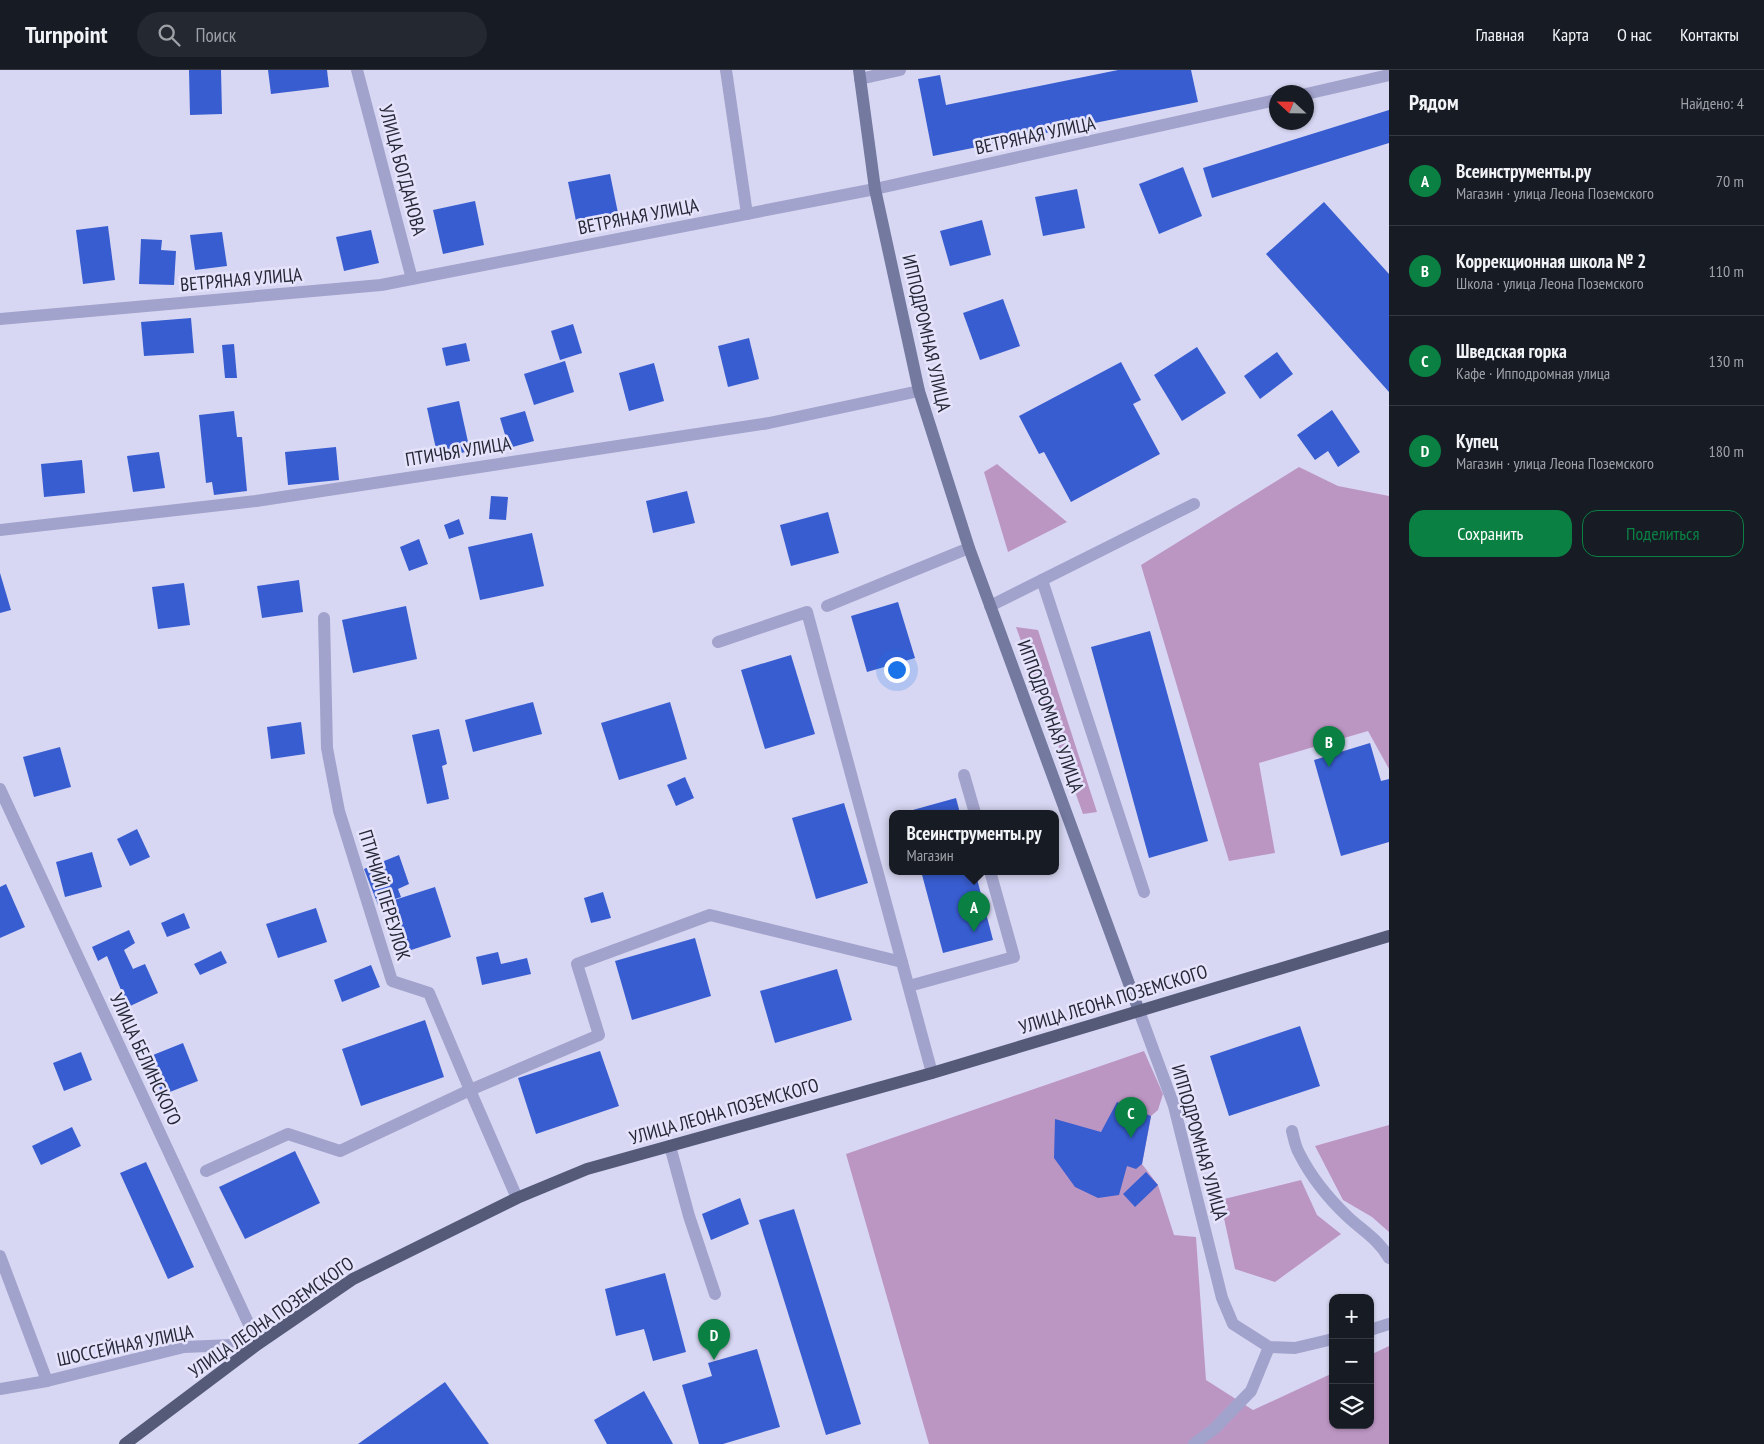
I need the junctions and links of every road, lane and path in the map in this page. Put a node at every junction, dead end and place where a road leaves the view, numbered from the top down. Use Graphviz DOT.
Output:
graph roads {
  1 [pos="357,70"];
  2 [pos="726,70"];
  3 [pos="900,70"];
  4 [pos="859,75"];
  5 [pos="1389,75"];
  6 [pos="1314,92"];
  7 [pos="1269,102"];
  8 [pos="875,189"];
  9 [pos="747,214"];
  10 [pos="412,279"];
  11 [pos="0,318"];
  12 [pos="919,392"];
  13 [pos="1194,504"];
  14 [pos="0,530"];
  15 [pos="969,548"];
  16 [pos="1042,580"];
  17 [pos="827,606"];
  18 [pos="990,606"];
  19 [pos="324,618"];
  20 [pos="718,642"];
  21 [pos="964,775"];
  22 [pos="0,789"];
  23 [pos="974,810"];
  24 [pos="991,875"];
  25 [pos="1144,892"];
  26 [pos="1389,936"];
  27 [pos="902,962"];
  28 [pos="909,986"];
  29 [pos="1139,1011"];
  30 [pos="932,1073"];
  31 [pos="470,1090"];
  32 [pos="1292,1131"];
  33 [pos="670,1146"];
  34 [pos="206,1171"];
  35 [pos="517,1198"];
  36 [pos="0,1256"];
  37 [pos="1389,1258"];
  38 [pos="715,1294"];
  39 [pos="1389,1324"];
  40 [pos="1374,1329"];
  41 [pos="1329,1340"];
  42 [pos="258,1344"];
  43 [pos="1269,1347"];
  44 [pos="47,1381"];
  45 [pos="0,1389"];
  46 [pos="125,1444"];
  47 [pos="1194,1444"];
  1 -- 10 [label="street, УЛИЦА БОГДАНОВА"];
  2 -- 9 [label="street"];
  3 -- 4 [label="street"];
  4 -- 8 [label="main road, ИППОДРОМНАЯ УЛИЦА"];
  5 -- 6 [label="street"];
  7 -- 8 [label="street, ВЕТРЯНАЯ УЛИЦА"];
  8 -- 9 [label="street, ВЕТРЯНАЯ УЛИЦА"];
  8 -- 12 [label="main road, ИППОДРОМНАЯ УЛИЦА"];
  9 -- 10 [label="street, ВЕТРЯНАЯ УЛИЦА"];
  10 -- 11 [label="street, ВЕТРЯНАЯ УЛИЦА"];
  12 -- 14 [label="street, ПТИЧЬЯ УЛИЦА"];
  12 -- 15 [label="main road, ИППОДРОМНАЯ УЛИЦА"];
  13 -- 16 [label="street"];
  15 -- 17 [label="street"];
  15 -- 18 [label="main road, ИППОДРОМНАЯ УЛИЦА"];
  16 -- 18 [label="street"];
  16 -- 25 [label="street"];
  18 -- 29 [label="main road, ИППОДРОМНАЯ УЛИЦА"];
  19 -- 31 [label="street, ПТИЧИЙ ПЕРЕУЛОК"];
  20 -- 27 [label="street"];
  21 -- 23 [label="street"];
  22 -- 42 [label="street, УЛИЦА БЕЛИНСКОГО"];
  24 -- 28 [label="street"];
  26 -- 29 [label="main road, УЛИЦА ЛЕОНА ПОЗЕМСКОГО"];
  27 -- 28 [label="street"];
  27 -- 31 [label="street"];
  28 -- 30 [label="street"];
  29 -- 30 [label="main road, УЛИЦА ЛЕОНА ПОЗЕМСКОГО"];
  29 -- 43 [label="street, ИППОДРОМНАЯ УЛИЦА"];
  30 -- 33 [label="main road, УЛИЦА ЛЕОНА ПОЗЕМСКОГО"];
  31 -- 34 [label="street"];
  31 -- 35 [label="street, ПТИЧИЙ ПЕРЕУЛОК"];
  32 -- 37 [label="street"];
  33 -- 35 [label="main road, УЛИЦА ЛЕОНА ПОЗЕМСКОГО"];
  33 -- 38 [label="street"];
  35 -- 42 [label="main road, УЛИЦА ЛЕОНА ПОЗЕМСКОГО"];
  36 -- 44 [label="street"];
  39 -- 40 [label="street"];
  41 -- 43 [label="street"];
  42 -- 44 [label="street, ШОССЕЙНАЯ УЛИЦА"];
  42 -- 46 [label="main road, УЛИЦА ЛЕОНА ПОЗЕМСКОГО"];
  43 -- 47 [label="street"];
  44 -- 45 [label="street, ШОССЕЙНАЯ УЛИЦА"];
}
